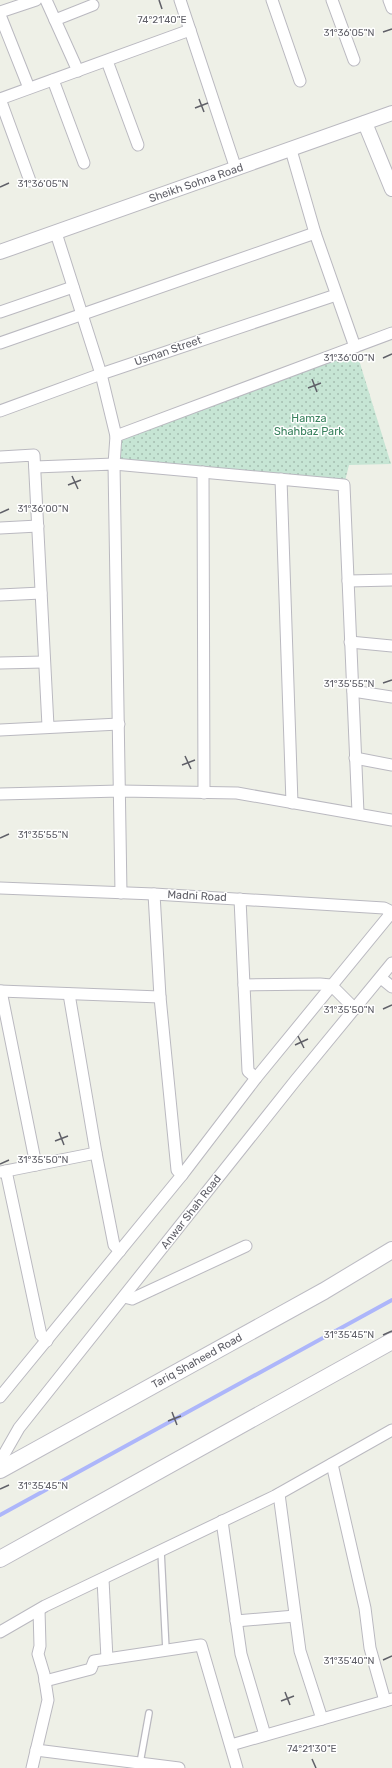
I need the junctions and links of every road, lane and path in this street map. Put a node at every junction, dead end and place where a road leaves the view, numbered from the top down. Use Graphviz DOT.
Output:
graph roads {
  1 [pos="36,0"];
  2 [pos="46,0"];
  3 [pos="180,0"];
  4 [pos="272,0"];
  5 [pos="332,0"];
  6 [pos="389,0"];
  7 [pos="93,5"];
  8 [pos="392,8"];
  9 [pos="0,14"];
  10 [pos="55,20"];
  11 [pos="190,30"];
  12 [pos="4,39"];
  13 [pos="354,60"];
  14 [pos="106,61"];
  15 [pos="78,71"];
  16 [pos="53,80"];
  17 [pos="300,82"];
  18 [pos="29,88"];
  19 [pos="0,99"];
  20 [pos="392,113"];
  21 [pos="365,123"];
  22 [pos="138,145"];
  23 [pos="290,150"];
  24 [pos="84,163"];
  25 [pos="236,169"];
  26 [pos="30,181"];
  27 [pos="392,189"];
  28 [pos="56,233"];
  29 [pos="315,233"];
  30 [pos="0,252"];
  31 [pos="73,287"];
  32 [pos="336,295"];
  33 [pos="0,312"];
  34 [pos="82,314"];
  35 [pos="392,333"];
  36 [pos="0,343"];
  37 [pos="355,347"];
  38 [pos="101,374"];
  39 [pos="0,412"];
  40 [pos="116,436"];
  41 [pos="0,457"];
  42 [pos="114,464"];
  43 [pos="35,467"];
  44 [pos="202,472"];
  45 [pos="281,479"];
  46 [pos="38,526"];
  47 [pos="0,528"];
  48 [pos="392,580"];
  49 [pos="348,581"];
  50 [pos="41,594"];
  51 [pos="0,596"];
  52 [pos="350,642"];
  53 [pos="392,646"];
  54 [pos="44,662"];
  55 [pos="0,663"];
  56 [pos="353,692"];
  57 [pos="392,697"];
  58 [pos="119,724"];
  59 [pos="48,726"];
  60 [pos="0,730"];
  61 [pos="355,758"];
  62 [pos="392,765"];
  63 [pos="120,791"];
  64 [pos="204,793"];
  65 [pos="0,794"];
  66 [pos="292,803"];
  67 [pos="358,813"];
  68 [pos="392,820"];
  69 [pos="0,888"];
  70 [pos="121,892"];
  71 [pos="154,894"];
  72 [pos="240,899"];
  73 [pos="392,912"];
  74 [pos="392,963"];
  75 [pos="381,978"];
  76 [pos="244,985"];
  77 [pos="331,985"];
  78 [pos="392,986"];
  79 [pos="0,991"];
  80 [pos="69,994"];
  81 [pos="160,997"];
  82 [pos="355,1009"];
  83 [pos="256,1078"];
  84 [pos="96,1153"];
  85 [pos="36,1165"];
  86 [pos="3,1172"];
  87 [pos="182,1175"];
  88 [pos="246,1246"];
  89 [pos="392,1250"];
  90 [pos="120,1251"];
  91 [pos="124,1297"];
  92 [pos="48,1341"];
  93 [pos="392,1341"];
  94 [pos="0,1398"];
  95 [pos="392,1430"];
  96 [pos="332,1464"];
  97 [pos="2,1468"];
  98 [pos="279,1494"];
  99 [pos="222,1521"];
  100 [pos="161,1550"];
  101 [pos="0,1559"];
  102 [pos="103,1579"];
  103 [pos="39,1610"];
  104 [pos="295,1616"];
  105 [pos="236,1621"];
  106 [pos="0,1632"];
  107 [pos="166,1650"];
  108 [pos="107,1659"];
  109 [pos="45,1681"];
  110 [pos="388,1700"];
  111 [pos="149,1713"];
  112 [pos="322,1719"];
  113 [pos="265,1735"];
  114 [pos="231,1745"];
  115 [pos="36,1750"];
  116 [pos="140,1763"];
  117 [pos="32,1768"];
  118 [pos="179,1768"];
  119 [pos="237,1768"];
  1 -- 9 [label="street"];
  2 -- 10 [label="street"];
  3 -- 11 [label="street"];
  4 -- 17 [label="street"];
  5 -- 13 [label="street"];
  6 -- 8 [label="street"];
  7 -- 10 [label="street"];
  9 -- 12 [label="street"];
  10 -- 15 [label="street"];
  11 -- 14 [label="street"];
  11 -- 25 [label="street"];
  12 -- 18 [label="street"];
  14 -- 15 [label="street"];
  14 -- 22 [label="street"];
  15 -- 16 [label="street"];
  16 -- 18 [label="street"];
  16 -- 24 [label="street"];
  18 -- 19 [label="street"];
  19 -- 26 [label="street"];
  20 -- 21 [label="street, Sheikh Sohna Road"];
  21 -- 23 [label="street, Sheikh Sohna Road"];
  21 -- 27 [label="street"];
  23 -- 25 [label="street, Sheikh Sohna Road"];
  23 -- 29 [label="street"];
  25 -- 28 [label="street, Sheikh Sohna Road"];
  28 -- 30 [label="street, Sheikh Sohna Road"];
  28 -- 31 [label="street"];
  29 -- 32 [label="street"];
  29 -- 34 [label="street"];
  31 -- 33 [label="street"];
  31 -- 34 [label="street"];
  32 -- 37 [label="street"];
  32 -- 38 [label="street, Usman Street"];
  34 -- 36 [label="street"];
  34 -- 38 [label="street"];
  35 -- 37 [label="street"];
  37 -- 40 [label="street"];
  38 -- 39 [label="street, Usman Street"];
  38 -- 40 [label="street"];
  40 -- 42 [label="street"];
  41 -- 43 [label="street"];
  42 -- 43 [label="street"];
  42 -- 44 [label="street"];
  42 -- 58 [label="street"];
  43 -- 46 [label="street"];
  44 -- 45 [label="street"];
  44 -- 64 [label="street"];
  45 -- 49 [label="street"];
  45 -- 66 [label="street"];
  46 -- 47 [label="street"];
  46 -- 50 [label="street"];
  48 -- 49 [label="street"];
  49 -- 52 [label="street"];
  50 -- 51 [label="street"];
  50 -- 54 [label="street"];
  52 -- 53 [label="street"];
  52 -- 56 [label="street"];
  54 -- 55 [label="street"];
  54 -- 59 [label="street"];
  56 -- 57 [label="street"];
  56 -- 61 [label="street"];
  58 -- 59 [label="street"];
  58 -- 63 [label="street"];
  59 -- 60 [label="street"];
  61 -- 62 [label="street"];
  61 -- 67 [label="street"];
  63 -- 64 [label="street"];
  63 -- 65 [label="street"];
  63 -- 70 [label="street"];
  64 -- 66 [label="street"];
  66 -- 67 [label="street"];
  67 -- 68 [label="street"];
  69 -- 70 [label="street, Madni Road"];
  70 -- 71 [label="street, Madni Road"];
  71 -- 72 [label="street, Madni Road"];
  71 -- 81 [label="street"];
  72 -- 73 [label="street, Madni Road"];
  72 -- 76 [label="street"];
  73 -- 77 [label="street"];
  74 -- 75 [label="street, Anwar Shah Road"];
  75 -- 78 [label="street"];
  75 -- 82 [label="street, Anwar Shah Road"];
  76 -- 77 [label="street"];
  76 -- 83 [label="street"];
  77 -- 82 [label="street"];
  77 -- 83 [label="street"];
  79 -- 80 [label="street"];
  79 -- 85 [label="street"];
  80 -- 81 [label="street"];
  80 -- 84 [label="street"];
  81 -- 87 [label="street"];
  82 -- 91 [label="street, Anwar Shah Road"];
  83 -- 87 [label="street"];
  84 -- 85 [label="street"];
  84 -- 90 [label="street"];
  85 -- 86 [label="street"];
  86 -- 92 [label="street"];
  87 -- 90 [label="street"];
  88 -- 91 [label="street"];
  89 -- 97 [label="main road, Tariq Shaheed Road"];
  90 -- 92 [label="street"];
  91 -- 97 [label="street, Anwar Shah Road"];
  92 -- 94 [label="street"];
  93 -- 101 [label="main road"];
  95 -- 96 [label="street"];
  96 -- 98 [label="street"];
  96 -- 110 [label="street"];
  98 -- 99 [label="street"];
  98 -- 104 [label="street"];
  99 -- 100 [label="street"];
  99 -- 105 [label="street"];
  100 -- 102 [label="street"];
  100 -- 107 [label="lane"];
  102 -- 103 [label="street"];
  102 -- 108 [label="street"];
  103 -- 106 [label="street"];
  103 -- 109 [label="street"];
  104 -- 105 [label="street"];
  104 -- 112 [label="street"];
  105 -- 113 [label="street"];
  107 -- 108 [label="street"];
  107 -- 114 [label="street"];
  108 -- 109 [label="street"];
  109 -- 115 [label="street"];
  110 -- 112 [label="street"];
  111 -- 116 [label="lane"];
  112 -- 113 [label="street"];
  113 -- 114 [label="street"];
  114 -- 119 [label="street"];
  115 -- 116 [label="street"];
  115 -- 117 [label="street"];
  116 -- 118 [label="street"];
}
